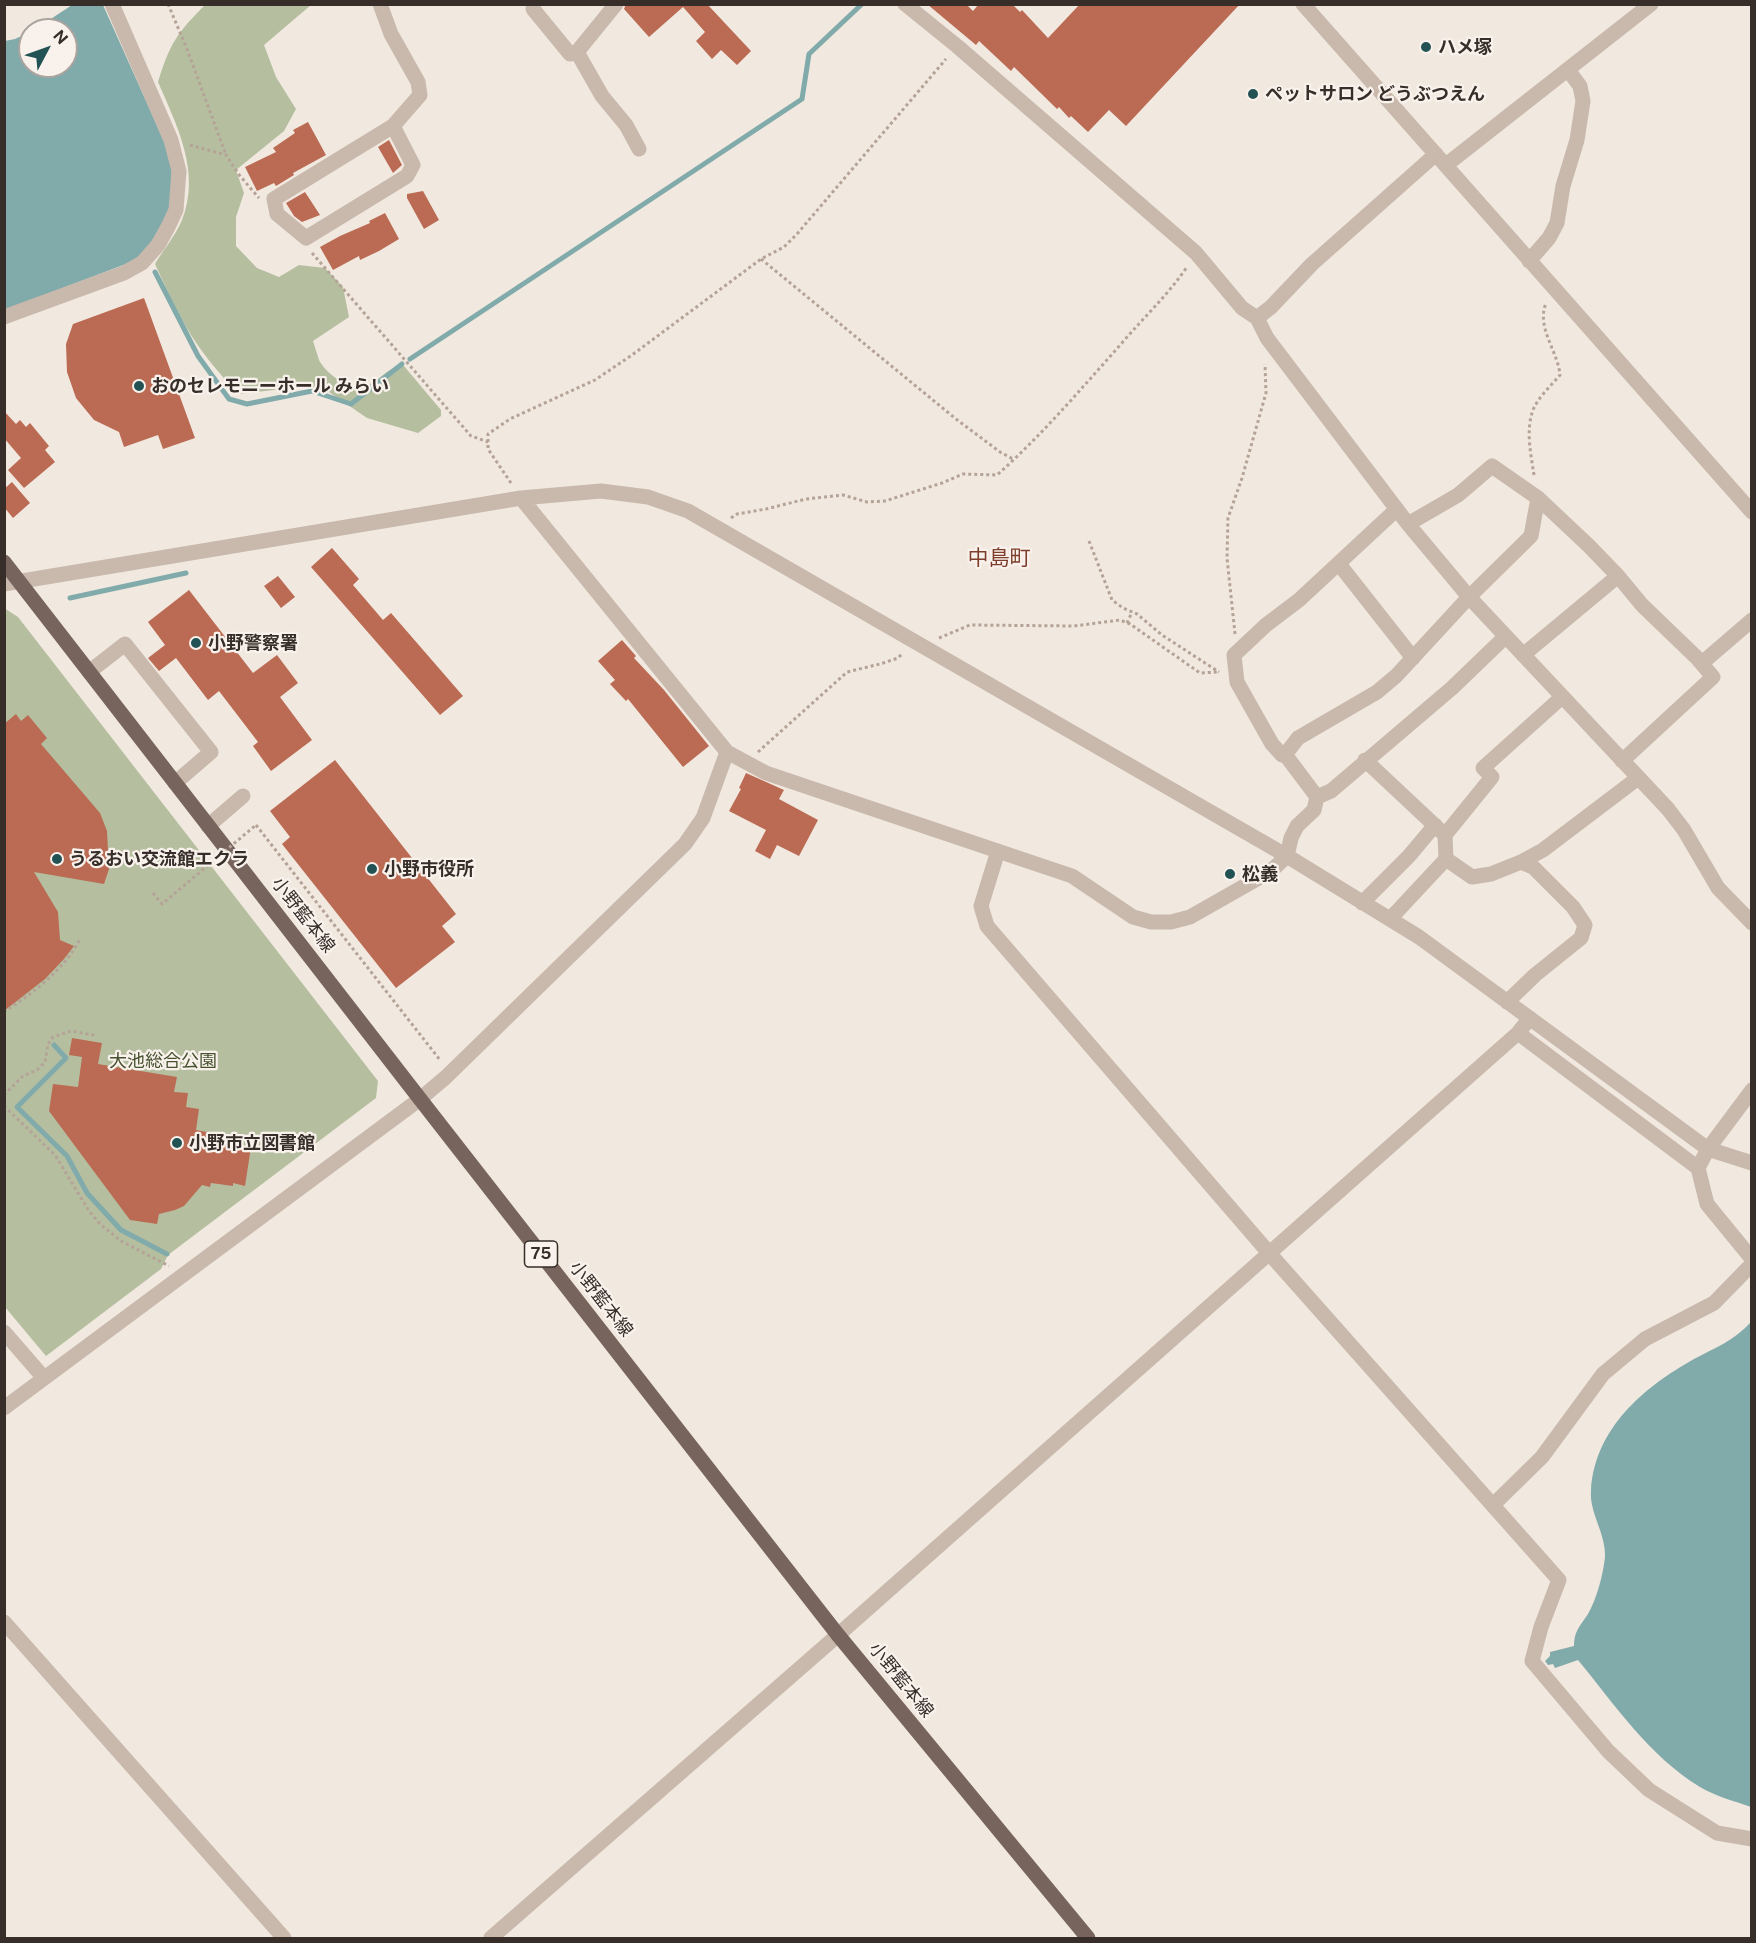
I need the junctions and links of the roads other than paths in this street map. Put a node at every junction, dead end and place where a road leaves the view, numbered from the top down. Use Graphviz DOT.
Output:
graph roads {
  1 [pos="112,4"];
  2 [pos="380,4"];
  3 [pos="616,4"];
  4 [pos="905,4"];
  5 [pos="1303,4"];
  6 [pos="1651,4"];
  7 [pos="533,9"];
  8 [pos="578,52"];
  9 [pos="1568,70"];
  10 [pos="393,126"];
  11 [pos="639,150"];
  12 [pos="1441,160"];
  13 [pos="1529,261"];
  14 [pos="4,317"];
  15 [pos="1257,318"];
  16 [pos="521,498"];
  17 [pos="1538,498"];
  18 [pos="1397,509"];
  19 [pos="1752,512"];
  20 [pos="1408,524"];
  21 [pos="4,562"];
  22 [pos="1339,564"];
  23 [pos="1618,576"];
  24 [pos="11,582"];
  25 [pos="1468,597"];
  26 [pos="1752,620"];
  27 [pos="1505,637"];
  28 [pos="1523,655"];
  29 [pos="1413,658"];
  30 [pos="1702,663"];
  31 [pos="89,672"];
  32 [pos="1562,697"];
  33 [pos="727,752"];
  34 [pos="1284,753"];
  35 [pos="1365,760"];
  36 [pos="1622,761"];
  37 [pos="1638,778"];
  38 [pos="175,783"];
  39 [pos="243,796"];
  40 [pos="1317,797"];
  41 [pos="208,826"];
  42 [pos="1440,830"];
  43 [pos="998,851"];
  44 [pos="1287,856"];
  45 [pos="1446,859"];
  46 [pos="1521,862"];
  47 [pos="1362,903"];
  48 [pos="1390,919"];
  49 [pos="1752,923"];
  50 [pos="1507,1002"];
  51 [pos="1530,1018"];
  52 [pos="1518,1033"];
  53 [pos="1752,1090"];
  54 [pos="420,1099"];
  55 [pos="1708,1149"];
  56 [pos="1752,1163"];
  57 [pos="1698,1168"];
  58 [pos="1269,1253"];
  59 [pos="1752,1259"];
  60 [pos="1752,1264"];
  61 [pos="4,1332"];
  62 [pos="44,1378"];
  63 [pos="4,1408"];
  64 [pos="1493,1506"];
  65 [pos="4,1622"];
  66 [pos="838,1635"];
  67 [pos="1752,1839"];
  68 [pos="284,1938"];
  69 [pos="491,1938"];
  70 [pos="1088,1938"];
  1 -- 14 [label="street"];
  2 -- 10 [label="street"];
  3 -- 8 [label="street"];
  4 -- 15 [label="street"];
  5 -- 12 [label="street"];
  6 -- 9 [label="street"];
  7 -- 8 [label="street"];
  8 -- 11 [label="street"];
  9 -- 12 [label="street"];
  9 -- 13 [label="street"];
  10 -- 10 [label="street"];
  12 -- 13 [label="street"];
  12 -- 15 [label="street"];
  13 -- 19 [label="street"];
  15 -- 18 [label="street"];
  16 -- 24 [label="street"];
  16 -- 33 [label="street"];
  16 -- 44 [label="street"];
  17 -- 20 [label="street"];
  17 -- 23 [label="street"];
  17 -- 25 [label="street"];
  18 -- 20 [label="street"];
  18 -- 22 [label="street"];
  20 -- 25 [label="street"];
  21 -- 24 [label="main road, 小野藍本線 / 75"];
  22 -- 29 [label="street"];
  22 -- 34 [label="street"];
  23 -- 28 [label="street"];
  23 -- 30 [label="street"];
  24 -- 31 [label="main road, 小野藍本線 / 75"];
  25 -- 27 [label="street"];
  25 -- 29 [label="street"];
  26 -- 30 [label="street"];
  27 -- 28 [label="street"];
  27 -- 35 [label="street"];
  28 -- 32 [label="street"];
  29 -- 34 [label="street"];
  30 -- 36 [label="street"];
  31 -- 38 [label="main road, 小野藍本線 / 75"];
  31 -- 38 [label="street"];
  32 -- 36 [label="street"];
  32 -- 42 [label="street"];
  33 -- 43 [label="street"];
  33 -- 54 [label="street"];
  34 -- 40 [label="street"];
  35 -- 40 [label="street"];
  35 -- 42 [label="street"];
  36 -- 37 [label="street"];
  37 -- 46 [label="street"];
  37 -- 49 [label="street"];
  38 -- 41 [label="main road, 小野藍本線 / 75"];
  39 -- 41 [label="street"];
  40 -- 44 [label="street"];
  41 -- 54 [label="main road, 小野藍本線 / 75"];
  42 -- 45 [label="street"];
  42 -- 47 [label="street"];
  43 -- 44 [label="street"];
  43 -- 58 [label="street"];
  44 -- 47 [label="street"];
  45 -- 46 [label="street"];
  45 -- 48 [label="street"];
  46 -- 50 [label="street"];
  47 -- 48 [label="street"];
  48 -- 50 [label="street"];
  50 -- 51 [label="street"];
  51 -- 52 [label="street"];
  51 -- 55 [label="street"];
  52 -- 57 [label="street"];
  52 -- 58 [label="street"];
  53 -- 55 [label="street"];
  54 -- 62 [label="street"];
  54 -- 66 [label="main road, 小野藍本線 / 75"];
  55 -- 56 [label="street"];
  55 -- 57 [label="street"];
  57 -- 59 [label="street"];
  58 -- 64 [label="street"];
  58 -- 66 [label="street"];
  60 -- 64 [label="street"];
  61 -- 62 [label="street"];
  62 -- 63 [label="street"];
  64 -- 67 [label="street"];
  65 -- 68 [label="street"];
  66 -- 69 [label="street"];
  66 -- 70 [label="main road, 小野藍本線 / 75"];
}
